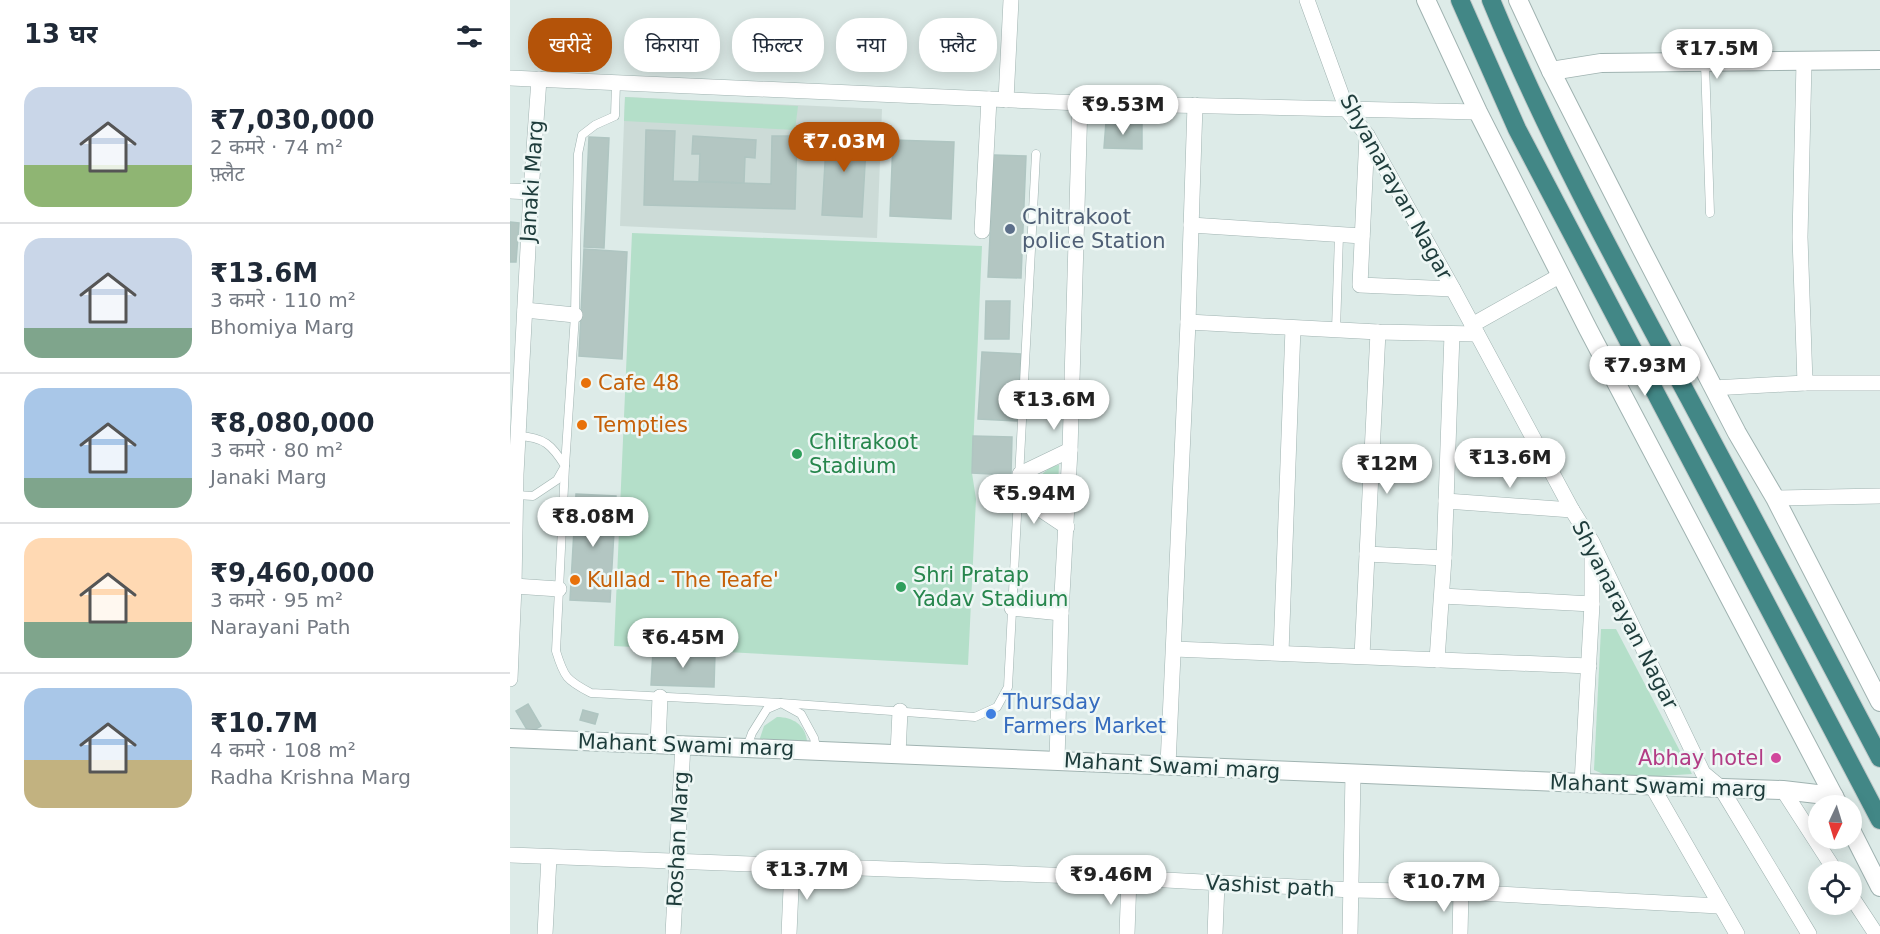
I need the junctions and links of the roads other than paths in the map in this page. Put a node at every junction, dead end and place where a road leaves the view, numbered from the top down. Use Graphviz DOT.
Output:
graph roads {
  1 [pos="1011,0"];
  2 [pos="1307,0"];
  3 [pos="1426,0"];
  4 [pos="1460,0"];
  5 [pos="1491,0"];
  6 [pos="1518,0"];
  7 [pos="1880,60"];
  8 [pos="1804,62"];
  9 [pos="1705,63"];
  10 [pos="1551,71"];
  11 [pos="510,78"];
  12 [pos="539,79"];
  13 [pos="616,82"];
  14 [pos="989,99"];
  15 [pos="1006,99"];
  16 [pos="1080,103"];
  17 [pos="1195,105"];
  18 [pos="1347,110"];
  19 [pos="1478,112"];
  20 [pos="1367,135"];
  21 [pos="1036,154"];
  22 [pos="510,191"];
  23 [pos="531,192"];
  24 [pos="1710,213"];
  25 [pos="1191,225"];
  26 [pos="982,231"];
  27 [pos="1339,235"];
  28 [pos="1362,236"];
  29 [pos="1561,274"];
  30 [pos="1453,289"];
  31 [pos="525,309"];
  32 [pos="575,315"];
  33 [pos="1188,322"];
  34 [pos="1293,328"];
  35 [pos="1335,330"];
  36 [pos="1475,330"];
  37 [pos="1378,332"];
  38 [pos="1452,334"];
  39 [pos="1805,383"];
  40 [pos="1880,383"];
  41 [pos="1713,388"];
  42 [pos="518,436"];
  43 [pos="1070,450"];
  44 [pos="565,466"];
  45 [pos="513,474"];
  46 [pos="1020,474"];
  47 [pos="516,495"];
  48 [pos="1019,495"];
  49 [pos="1880,496"];
  50 [pos="1775,498"];
  51 [pos="1446,501"];
  52 [pos="1572,510"];
  53 [pos="1067,527"];
  54 [pos="1592,542"];
  55 [pos="1367,554"];
  56 [pos="1444,558"];
  57 [pos="514,586"];
  58 [pos="559,589"];
  59 [pos="1442,596"];
  60 [pos="1592,604"];
  61 [pos="1012,608"];
  62 [pos="1061,613"];
  63 [pos="1174,650"];
  64 [pos="1281,654"];
  65 [pos="1362,656"];
  66 [pos="1437,660"];
  67 [pos="1589,666"];
  68 [pos="510,679"];
  69 [pos="660,697"];
  70 [pos="1880,702"];
  71 [pos="781,703"];
  72 [pos="900,711"];
  73 [pos="510,738"];
  74 [pos="658,744"];
  75 [pos="683,744"];
  76 [pos="747,748"];
  77 [pos="817,751"];
  78 [pos="898,754"];
  79 [pos="1880,758"];
  80 [pos="1057,761"];
  81 [pos="1168,765"];
  82 [pos="1353,774"];
  83 [pos="1582,783"];
  84 [pos="1652,786"];
  85 [pos="1721,788"];
  86 [pos="1783,790"];
  87 [pos="1808,795"];
  88 [pos="1833,795"];
  89 [pos="1880,820"];
  90 [pos="1861,849"];
  91 [pos="510,855"];
  92 [pos="549,857"];
  93 [pos="1829,861"];
  94 [pos="676,862"];
  95 [pos="792,866"];
  96 [pos="1129,878"];
  97 [pos="1216,883"];
  98 [pos="1880,887"];
  99 [pos="1352,890"];
  100 [pos="1461,892"];
  101 [pos="1719,906"];
  102 [pos="1862,913"];
  103 [pos="546,934"];
  104 [pos="673,934"];
  105 [pos="789,934"];
  106 [pos="1127,934"];
  107 [pos="1215,934"];
  108 [pos="1350,934"];
  109 [pos="1460,934"];
  110 [pos="1737,934"];
  111 [pos="1809,934"];
  112 [pos="1876,934"];
  1 -- 15 [label="street"];
  2 -- 18 [label="street, Shyanarayan Nagar"];
  3 -- 19 [label="street"];
  4 -- 89 [label="highway"];
  5 -- 79 [label="highway"];
  6 -- 10 [label="street"];
  7 -- 8 [label="street"];
  8 -- 9 [label="street"];
  8 -- 39 [label="street"];
  9 -- 10 [label="street"];
  9 -- 24 [label="lane"];
  10 -- 41 [label="street"];
  11 -- 12 [label="street"];
  12 -- 13 [label="street"];
  12 -- 23 [label="street, Janaki Marg"];
  13 -- 14 [label="street"];
  13 -- 32 [label="lane"];
  14 -- 15 [label="street"];
  14 -- 26 [label="street"];
  15 -- 16 [label="street"];
  16 -- 17 [label="street"];
  16 -- 43 [label="street"];
  17 -- 18 [label="street"];
  17 -- 25 [label="street"];
  18 -- 19 [label="street"];
  18 -- 20 [label="street, Shyanarayan Nagar"];
  19 -- 29 [label="street"];
  20 -- 28 [label="street"];
  20 -- 30 [label="street, Shyanarayan Nagar"];
  21 -- 46 [label="lane"];
  22 -- 23 [label="street"];
  23 -- 31 [label="street, Janaki Marg"];
  25 -- 27 [label="street"];
  25 -- 33 [label="street"];
  27 -- 28 [label="street"];
  27 -- 35 [label="lane"];
  28 -- 30 [label="street"];
  29 -- 36 [label="street"];
  29 -- 88 [label="street"];
  30 -- 36 [label="street, Shyanarayan Nagar"];
  31 -- 32 [label="street"];
  31 -- 42 [label="street, Janaki Marg"];
  32 -- 44 [label="lane"];
  33 -- 34 [label="street"];
  33 -- 63 [label="street"];
  34 -- 35 [label="street"];
  34 -- 64 [label="street"];
  35 -- 37 [label="street"];
  36 -- 38 [label="street"];
  36 -- 52 [label="street, Shyanarayan Nagar"];
  37 -- 38 [label="street"];
  37 -- 55 [label="street"];
  38 -- 51 [label="street"];
  39 -- 40 [label="street"];
  39 -- 41 [label="street"];
  41 -- 50 [label="street"];
  42 -- 44 [label="lane"];
  42 -- 45 [label="street, Janaki Marg"];
  43 -- 46 [label="street"];
  43 -- 53 [label="street"];
  44 -- 47 [label="lane"];
  44 -- 58 [label="lane"];
  45 -- 47 [label="street, Janaki Marg"];
  46 -- 48 [label="lane"];
  47 -- 57 [label="street, Janaki Marg"];
  48 -- 53 [label="street"];
  48 -- 61 [label="lane"];
  49 -- 50 [label="street"];
  50 -- 70 [label="street"];
  51 -- 52 [label="street"];
  51 -- 56 [label="street"];
  52 -- 54 [label="street, Shyanarayan Nagar"];
  53 -- 62 [label="street"];
  54 -- 60 [label="street"];
  54 -- 85 [label="street, Shyanarayan Nagar"];
  55 -- 56 [label="street"];
  55 -- 65 [label="street"];
  56 -- 59 [label="street"];
  57 -- 58 [label="street"];
  57 -- 68 [label="street, Janaki Marg"];
  58 -- 69 [label="lane"];
  59 -- 60 [label="street"];
  59 -- 66 [label="street"];
  60 -- 67 [label="street"];
  61 -- 62 [label="street"];
  61 -- 72 [label="lane"];
  62 -- 80 [label="street"];
  63 -- 64 [label="street"];
  63 -- 81 [label="street"];
  64 -- 65 [label="street"];
  65 -- 66 [label="street"];
  66 -- 67 [label="street"];
  67 -- 83 [label="street"];
  69 -- 71 [label="lane"];
  69 -- 74 [label="street"];
  71 -- 72 [label="lane"];
  71 -- 76 [label="lane"];
  71 -- 77 [label="lane"];
  72 -- 78 [label="street"];
  73 -- 74 [label="street, Mahant Swami marg"];
  74 -- 75 [label="street, Mahant Swami marg"];
  75 -- 76 [label="street, Mahant Swami marg"];
  75 -- 94 [label="street, Roshan Marg"];
  76 -- 77 [label="street, Mahant Swami marg"];
  77 -- 78 [label="street, Mahant Swami marg"];
  78 -- 80 [label="street, Mahant Swami marg"];
  80 -- 81 [label="street, Mahant Swami marg"];
  81 -- 82 [label="street, Mahant Swami marg"];
  82 -- 83 [label="street, Mahant Swami marg"];
  82 -- 99 [label="street"];
  83 -- 84 [label="street, Mahant Swami marg"];
  84 -- 85 [label="street, Mahant Swami marg"];
  84 -- 101 [label="street"];
  85 -- 86 [label="street, Mahant Swami marg"];
  85 -- 111 [label="street, Shyanarayan Nagar"];
  86 -- 87 [label="street, Mahant Swami marg"];
  86 -- 93 [label="street"];
  90 -- 98 [label="street"];
  91 -- 92 [label="street, Vashist path"];
  92 -- 94 [label="street, Vashist path"];
  92 -- 103 [label="street"];
  94 -- 95 [label="street, Vashist path"];
  94 -- 104 [label="street, Roshan Marg"];
  95 -- 96 [label="street, Vashist path"];
  95 -- 105 [label="street"];
  96 -- 97 [label="street, Vashist path"];
  96 -- 106 [label="street"];
  97 -- 99 [label="street, Vashist path"];
  97 -- 107 [label="street"];
  99 -- 100 [label="street, Vashist path"];
  99 -- 108 [label="street"];
  100 -- 101 [label="street, Vashist path"];
  100 -- 109 [label="street"];
  101 -- 110 [label="street"];
  102 -- 112 [label="street"];
}
